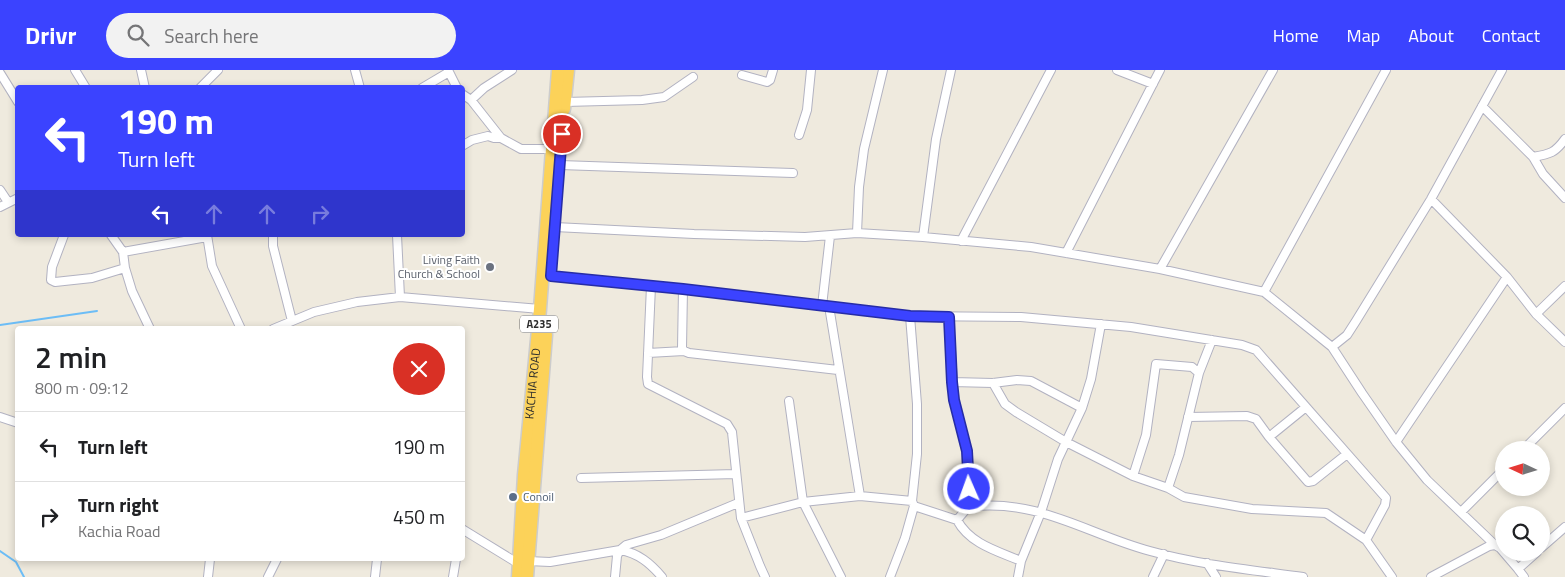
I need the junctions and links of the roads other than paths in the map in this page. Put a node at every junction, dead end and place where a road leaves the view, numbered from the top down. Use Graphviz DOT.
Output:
graph roads {
  1 [pos="75,70"];
  2 [pos="141,70"];
  3 [pos="218,70"];
  4 [pos="512,70"];
  5 [pos="558,70"];
  6 [pos="568,70"];
  7 [pos="773,70"];
  8 [pos="812,70"];
  9 [pos="883,70"];
  10 [pos="951,70"];
  11 [pos="1051,70"];
  12 [pos="1117,70"];
  13 [pos="1160,70"];
  14 [pos="1273,70"];
  15 [pos="1386,70"];
  16 [pos="1502,70"];
  17 [pos="358,71"];
  18 [pos="448,71"];
  19 [pos="0,74"];
  20 [pos="742,75"];
  21 [pos="692,77"];
  22 [pos="1153,84"];
  23 [pos="84,85"];
  24 [pos="144,85"];
  25 [pos="203,85"];
  26 [pos="360,85"];
  27 [pos="427,85"];
  28 [pos="455,85"];
  29 [pos="465,96"];
  30 [pos="15,97"];
  31 [pos="471,100"];
  32 [pos="565,102"];
  33 [pos="1482,106"];
  34 [pos="799,135"];
  35 [pos="501,138"];
  36 [pos="1565,139"];
  37 [pos="465,144"];
  38 [pos="553,149"];
  39 [pos="1533,158"];
  40 [pos="560,165"];
  41 [pos="793,173"];
  42 [pos="0,190"];
  43 [pos="1565,198"];
  44 [pos="15,199"];
  45 [pos="1431,199"];
  46 [pos="8,202"];
  47 [pos="0,207"];
  48 [pos="554,228"];
  49 [pos="857,233"];
  50 [pos="830,236"];
  51 [pos="63,237"];
  52 [pos="112,237"];
  53 [pos="202,237"];
  54 [pos="207,237"];
  55 [pos="273,237"];
  56 [pos="397,237"];
  57 [pos="923,237"];
  58 [pos="961,242"];
  59 [pos="123,252"];
  60 [pos="1066,253"];
  61 [pos="125,268"];
  62 [pos="1160,269"];
  63 [pos="551,276"];
  64 [pos="1506,277"];
  65 [pos="651,286"];
  66 [pos="1565,286"];
  67 [pos="683,289"];
  68 [pos="1264,292"];
  69 [pos="400,297"];
  70 [pos="826,306"];
  71 [pos="540,309"];
  72 [pos="1536,314"];
  73 [pos="910,316"];
  74 [pos="949,317"];
  75 [pos="292,321"];
  76 [pos="1101,324"];
  77 [pos="149,326"];
  78 [pos="240,326"];
  79 [pos="280,326"];
  80 [pos="1212,340"];
  81 [pos="1565,342"];
  82 [pos="1332,347"];
  83 [pos="684,351"];
  84 [pos="648,353"];
  85 [pos="838,370"];
  86 [pos="1199,372"];
  87 [pos="952,382"];
  88 [pos="993,383"];
  89 [pos="789,401"];
  90 [pos="1306,407"];
  91 [pos="1082,408"];
  92 [pos="1565,408"];
  93 [pos="0,417"];
  94 [pos="1188,417"];
  95 [pos="15,422"];
  96 [pos="1269,438"];
  97 [pos="1531,441"];
  98 [pos="1066,442"];
  99 [pos="1396,442"];
  100 [pos="1347,454"];
  101 [pos="736,474"];
  102 [pos="1133,476"];
  103 [pos="581,478"];
  104 [pos="1495,478"];
  105 [pos="1168,488"];
  106 [pos="860,496"];
  107 [pos="803,502"];
  108 [pos="738,503"];
  109 [pos="913,504"];
  110 [pos="968,507"];
  111 [pos="1041,512"];
  112 [pos="1460,512"];
  113 [pos="741,518"];
  114 [pos="957,520"];
  115 [pos="1565,527"];
  116 [pos="465,531"];
  117 [pos="1366,540"];
  118 [pos="1550,540"];
  119 [pos="525,541"];
  120 [pos="1495,545"];
  121 [pos="620,550"];
  122 [pos="1164,554"];
  123 [pos="210,561"];
  124 [pos="276,561"];
  125 [pos="377,561"];
  126 [pos="456,561"];
  127 [pos="1021,561"];
  128 [pos="1511,561"];
  129 [pos="1526,561"];
  130 [pos="523,562"];
  131 [pos="1207,563"];
  132 [pos="1518,569"];
  133 [pos="208,577"];
  134 [pos="268,577"];
  135 [pos="375,577"];
  136 [pos="453,577"];
  137 [pos="518,577"];
  138 [pos="526,577"];
  139 [pos="615,577"];
  140 [pos="662,577"];
  141 [pos="765,577"];
  142 [pos="841,577"];
  143 [pos="890,577"];
  144 [pos="1018,577"];
  145 [pos="1153,577"];
  146 [pos="1216,577"];
  147 [pos="1304,577"];
  148 [pos="1392,577"];
  149 [pos="1431,577"];
  150 [pos="1524,577"];
  1 -- 23 [label="street"];
  2 -- 24 [label="street"];
  3 -- 25 [label="street"];
  4 -- 31 [label="street"];
  5 -- 38 [label="highway, KACHIA ROAD / A235"];
  6 -- 32 [label="highway, KACHIA ROAD / A235"];
  7 -- 20 [label="street"];
  8 -- 34 [label="street"];
  9 -- 49 [label="street"];
  10 -- 57 [label="street"];
  11 -- 58 [label="street"];
  12 -- 22 [label="street"];
  13 -- 22 [label="street"];
  14 -- 62 [label="street"];
  15 -- 68 [label="street"];
  16 -- 33 [label="street"];
  17 -- 26 [label="street"];
  18 -- 27 [label="street"];
  18 -- 28 [label="street"];
  19 -- 30 [label="street"];
  21 -- 32 [label="street"];
  22 -- 60 [label="street"];
  29 -- 31 [label="street"];
  31 -- 35 [label="street"];
  32 -- 40 [label="highway, KACHIA ROAD / A235"];
  33 -- 39 [label="street"];
  33 -- 45 [label="street"];
  35 -- 37 [label="street"];
  35 -- 38 [label="street"];
  36 -- 39 [label="street"];
  38 -- 71 [label="highway, KACHIA ROAD / A235"];
  39 -- 43 [label="street"];
  40 -- 41 [label="street"];
  40 -- 48 [label="highway, KACHIA ROAD / A235"];
  42 -- 46 [label="street"];
  44 -- 46 [label="street"];
  45 -- 64 [label="street"];
  45 -- 82 [label="street"];
  46 -- 47 [label="street"];
  48 -- 50 [label="street"];
  48 -- 63 [label="highway, KACHIA ROAD / A235"];
  49 -- 50 [label="street"];
  49 -- 57 [label="street"];
  50 -- 70 [label="street"];
  51 -- 61 [label="street"];
  52 -- 59 [label="street"];
  53 -- 59 [label="street"];
  54 -- 78 [label="street"];
  55 -- 75 [label="street"];
  56 -- 69 [label="street"];
  57 -- 58 [label="street"];
  58 -- 60 [label="street"];
  59 -- 61 [label="street"];
  60 -- 62 [label="street"];
  61 -- 77 [label="street"];
  62 -- 68 [label="street"];
  63 -- 65 [label="street"];
  63 -- 119 [label="highway, KACHIA ROAD / A235"];
  64 -- 72 [label="street"];
  64 -- 99 [label="street"];
  65 -- 67 [label="street"];
  65 -- 84 [label="street"];
  66 -- 72 [label="street"];
  67 -- 70 [label="street"];
  67 -- 83 [label="street"];
  68 -- 82 [label="street"];
  69 -- 71 [label="street"];
  69 -- 75 [label="street"];
  70 -- 73 [label="street"];
  70 -- 85 [label="street"];
  71 -- 119 [label="highway, KACHIA ROAD / A235"];
  72 -- 81 [label="street"];
  73 -- 74 [label="street"];
  73 -- 109 [label="street"];
  74 -- 76 [label="street"];
  74 -- 87 [label="street"];
  75 -- 79 [label="street"];
  76 -- 80 [label="street"];
  76 -- 91 [label="street"];
  80 -- 86 [label="street"];
  80 -- 90 [label="street"];
  82 -- 99 [label="street"];
  83 -- 84 [label="street"];
  83 -- 85 [label="street"];
  84 -- 101 [label="street"];
  85 -- 106 [label="street"];
  86 -- 94 [label="street"];
  86 -- 102 [label="street"];
  87 -- 88 [label="street"];
  87 -- 110 [label="street"];
  88 -- 91 [label="street"];
  88 -- 98 [label="street"];
  89 -- 107 [label="street"];
  90 -- 96 [label="street"];
  90 -- 100 [label="street"];
  91 -- 98 [label="street"];
  92 -- 97 [label="street"];
  93 -- 95 [label="street"];
  94 -- 96 [label="street"];
  94 -- 105 [label="street"];
  96 -- 100 [label="street"];
  98 -- 102 [label="street"];
  98 -- 111 [label="street"];
  99 -- 112 [label="street"];
  100 -- 117 [label="street"];
  101 -- 103 [label="street"];
  101 -- 108 [label="street"];
  102 -- 105 [label="street"];
  104 -- 112 [label="street"];
  105 -- 117 [label="street"];
  106 -- 107 [label="street"];
  106 -- 109 [label="street"];
  107 -- 113 [label="street"];
  107 -- 142 [label="street"];
  108 -- 113 [label="street"];
  108 -- 121 [label="street"];
  109 -- 114 [label="street"];
  109 -- 143 [label="street"];
  110 -- 111 [label="street"];
  110 -- 114 [label="street"];
  111 -- 122 [label="street"];
  111 -- 127 [label="street"];
  112 -- 120 [label="street"];
  113 -- 141 [label="street"];
  114 -- 127 [label="street"];
  115 -- 118 [label="street"];
  116 -- 130 [label="street"];
  117 -- 148 [label="street"];
  119 -- 130 [label="highway, KACHIA ROAD / A235"];
  120 -- 149 [label="street"];
  121 -- 130 [label="street"];
  121 -- 139 [label="street"];
  121 -- 140 [label="street"];
  122 -- 131 [label="street"];
  122 -- 145 [label="street"];
  123 -- 133 [label="street"];
  124 -- 134 [label="street"];
  125 -- 135 [label="street"];
  126 -- 136 [label="street"];
  127 -- 144 [label="street"];
  128 -- 132 [label="street"];
  129 -- 132 [label="street"];
  130 -- 137 [label="highway, KACHIA ROAD / A235"];
  130 -- 138 [label="highway, KACHIA ROAD / A235"];
  131 -- 146 [label="street"];
  131 -- 147 [label="street"];
  132 -- 150 [label="street"];
}
